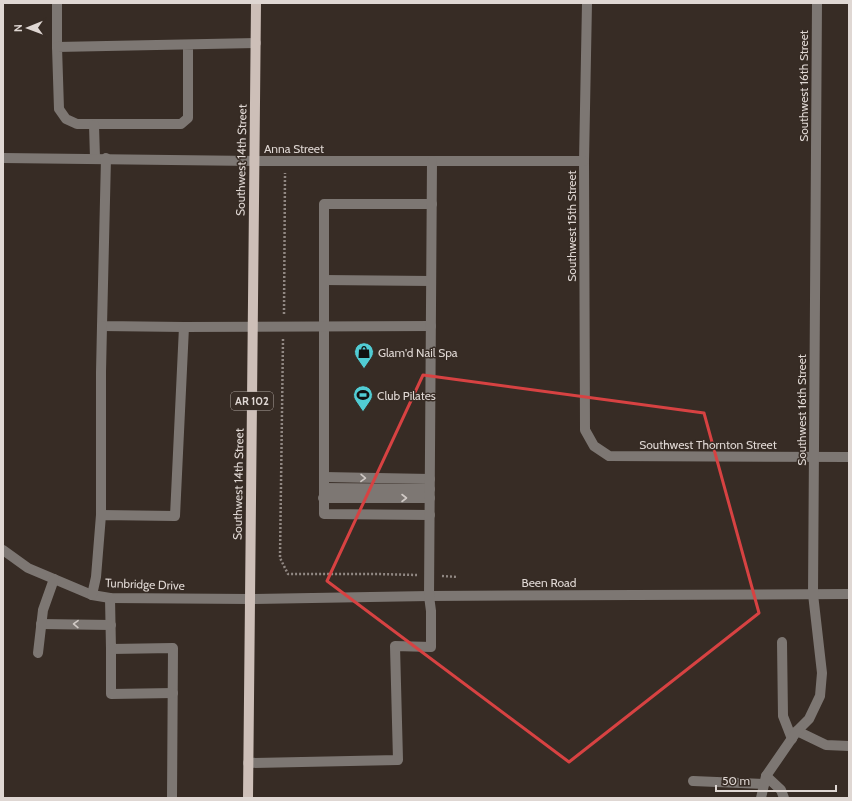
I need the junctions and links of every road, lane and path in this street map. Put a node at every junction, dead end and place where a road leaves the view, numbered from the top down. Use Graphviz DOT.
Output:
graph roads {
  1 [pos="57,3"];
  2 [pos="256,3"];
  3 [pos="587,3"];
  4 [pos="816,3"];
  5 [pos="256,43"];
  6 [pos="188,45"];
  7 [pos="57,47"];
  8 [pos="94,125"];
  9 [pos="3,158"];
  10 [pos="95,158"];
  11 [pos="106,158"];
  12 [pos="254,161"];
  13 [pos="285,161"];
  14 [pos="432,161"];
  15 [pos="584,161"];
  16 [pos="432,204"];
  17 [pos="324,280"];
  18 [pos="431,281"];
  19 [pos="284,310"];
  20 [pos="102,326"];
  21 [pos="253,326"];
  22 [pos="324,326"];
  23 [pos="431,326"];
  24 [pos="184,327"];
  25 [pos="283,341"];
  26 [pos="594,446"];
  27 [pos="813,457"];
  28 [pos="849,457"];
  29 [pos="324,477"];
  30 [pos="430,489"];
  31 [pos="324,493"];
  32 [pos="101,515"];
  33 [pos="430,515"];
  34 [pos="3,550"];
  35 [pos="418,575"];
  36 [pos="442,576"];
  37 [pos="458,577"];
  38 [pos="54,579"];
  39 [pos="813,594"];
  40 [pos="849,594"];
  41 [pos="92,595"];
  42 [pos="429,596"];
  43 [pos="110,598"];
  44 [pos="249,598"];
  45 [pos="41,624"];
  46 [pos="111,625"];
  47 [pos="782,642"];
  48 [pos="111,649"];
  49 [pos="38,652"];
  50 [pos="173,693"];
  51 [pos="795,735"];
  52 [pos="849,746"];
  53 [pos="248,763"];
  54 [pos="765,780"];
  55 [pos="693,781"];
  56 [pos="172,798"];
  57 [pos="248,798"];
  58 [pos="761,798"];
  59 [pos="784,798"];
  1 -- 7 [label="street"];
  2 -- 5 [label="main road, Southwest 14th Street / AR 102"];
  3 -- 15 [label="street, Southwest 15th Street"];
  4 -- 27 [label="street, Southwest 16th Street"];
  5 -- 6 [label="street"];
  5 -- 12 [label="main road, Southwest 14th Street / AR 102"];
  6 -- 7 [label="street"];
  6 -- 8 [label="street"];
  7 -- 8 [label="street"];
  8 -- 10 [label="street"];
  9 -- 10 [label="street, Anna Street"];
  10 -- 11 [label="street, Anna Street"];
  11 -- 12 [label="street, Anna Street"];
  11 -- 20 [label="street"];
  12 -- 13 [label="street, Anna Street"];
  12 -- 21 [label="main road, Southwest 14th Street / AR 102"];
  13 -- 14 [label="street, Anna Street"];
  13 -- 19 [label="path"];
  14 -- 15 [label="street, Anna Street"];
  14 -- 16 [label="street"];
  15 -- 26 [label="street, Southwest 15th Street"];
  16 -- 17 [label="street"];
  16 -- 18 [label="street"];
  17 -- 18 [label="street"];
  17 -- 22 [label="street"];
  18 -- 23 [label="street"];
  20 -- 24 [label="street"];
  20 -- 32 [label="street"];
  21 -- 22 [label="street"];
  21 -- 24 [label="street"];
  21 -- 44 [label="main road, Southwest 14th Street / AR 102"];
  22 -- 23 [label="street"];
  22 -- 29 [label="street"];
  23 -- 30 [label="street"];
  24 -- 32 [label="street"];
  25 -- 35 [label="path"];
  26 -- 27 [label="street, Southwest Thornton Street"];
  27 -- 28 [label="street, Southwest Thornton Street"];
  27 -- 39 [label="street, Southwest 16th Street"];
  29 -- 30 [label="street, one-way"];
  29 -- 31 [label="street"];
  31 -- 30 [label="street, one-way"];
  30 -- 33 [label="street"];
  31 -- 33 [label="street"];
  32 -- 41 [label="street"];
  33 -- 42 [label="street"];
  34 -- 38 [label="street, Tunbridge Drive"];
  36 -- 37 [label="path"];
  38 -- 41 [label="street, Tunbridge Drive"];
  38 -- 45 [label="street"];
  39 -- 40 [label="street, Been Road"];
  39 -- 42 [label="street, Been Road"];
  39 -- 51 [label="street, Southwest 16th Street"];
  41 -- 43 [label="street, Tunbridge Drive"];
  42 -- 44 [label="street, Been Road"];
  42 -- 53 [label="street"];
  43 -- 44 [label="street, Tunbridge Drive"];
  43 -- 46 [label="street"];
  44 -- 53 [label="main road, Southwest 14th Street / AR 102"];
  46 -- 45 [label="street, one-way"];
  45 -- 49 [label="street"];
  46 -- 48 [label="street"];
  47 -- 51 [label="street"];
  48 -- 50 [label="street"];
  48 -- 50 [label="street"];
  50 -- 56 [label="street"];
  51 -- 52 [label="street"];
  51 -- 54 [label="street, Southwest 16th Street"];
  53 -- 57 [label="main road, Southwest 14th Street / AR 102"];
  54 -- 55 [label="street"];
  54 -- 58 [label="street, Southwest 16th Street"];
  54 -- 59 [label="street"];
}
